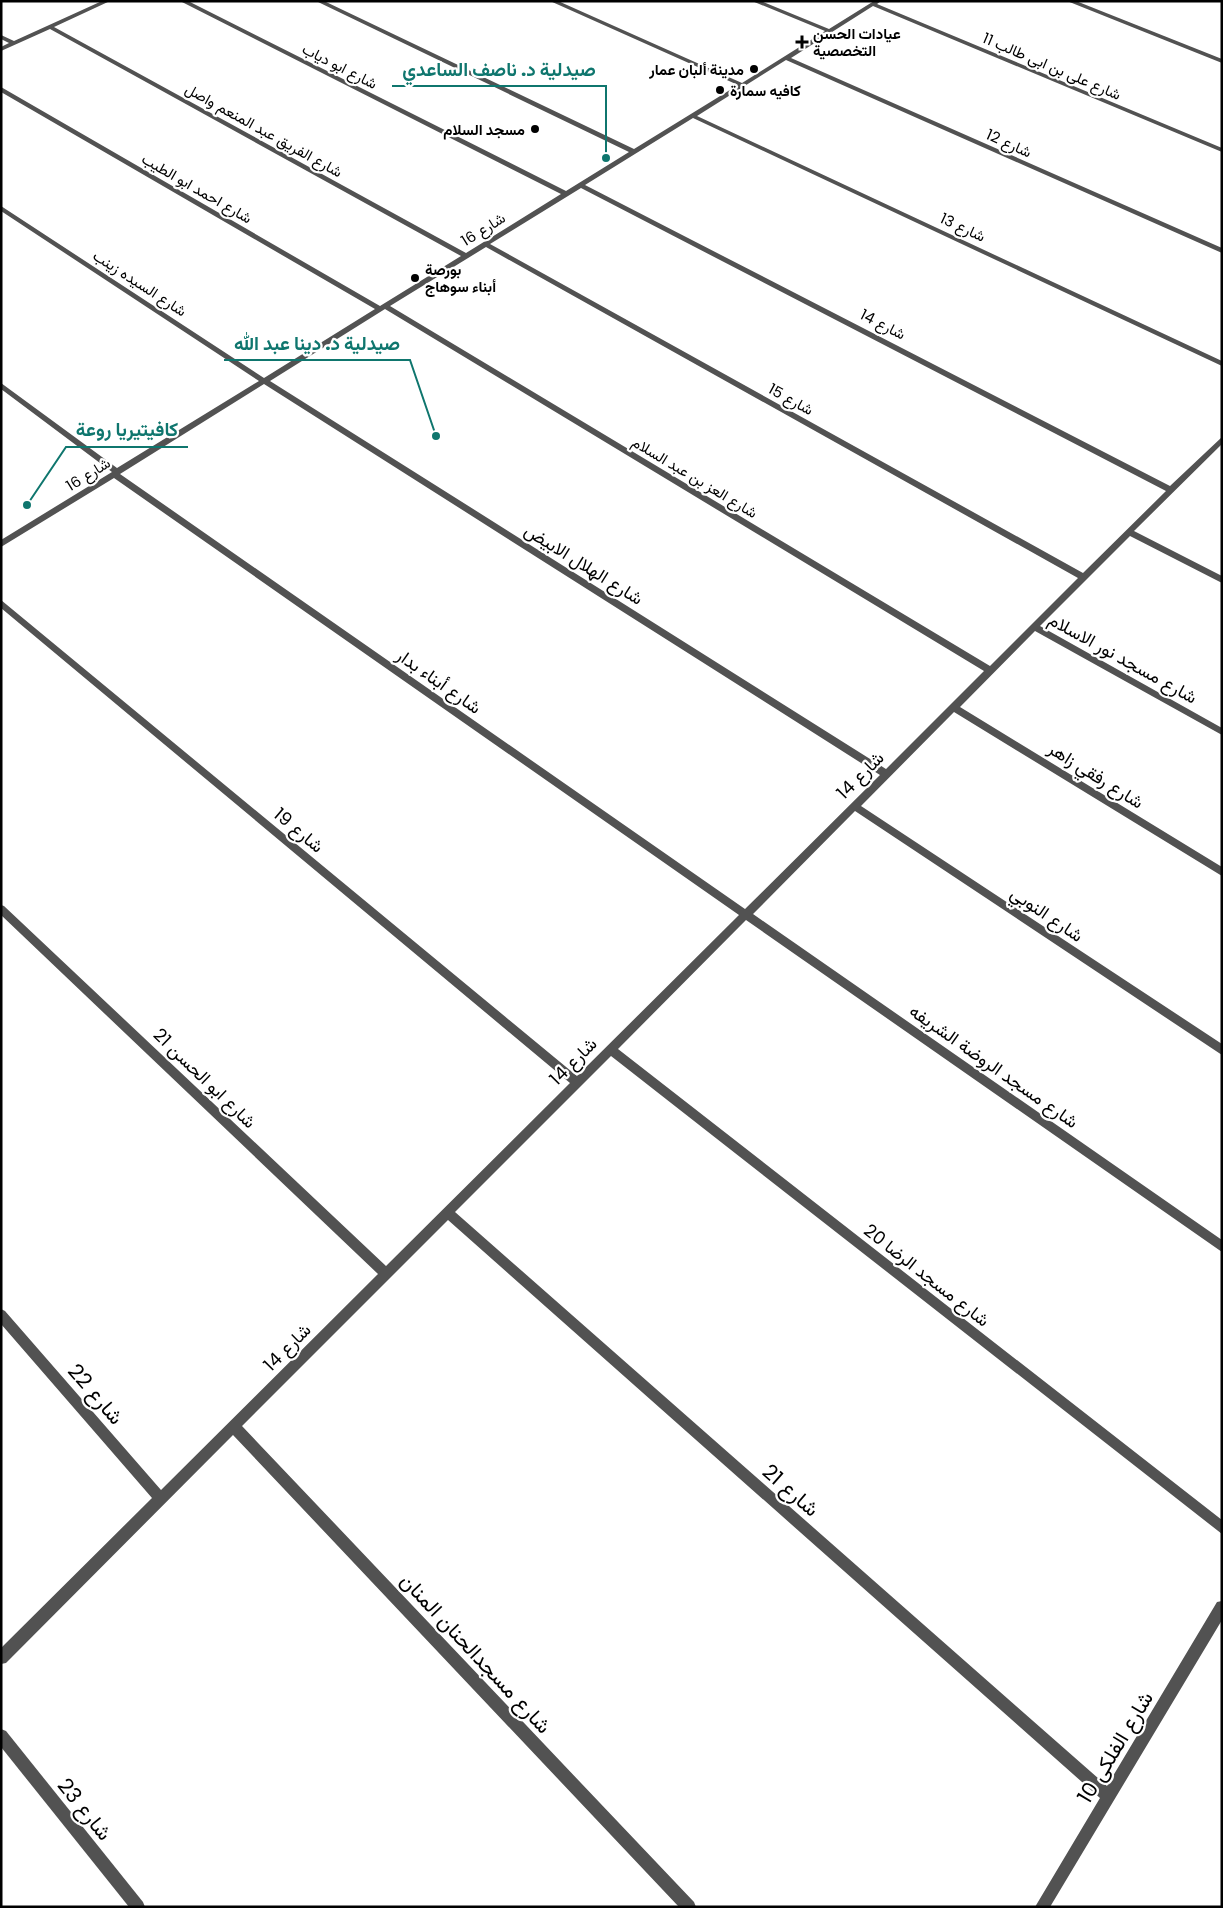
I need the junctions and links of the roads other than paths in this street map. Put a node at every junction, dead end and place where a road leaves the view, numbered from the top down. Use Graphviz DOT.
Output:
graph roads {
  1 [pos="107,1"];
  2 [pos="183,1"];
  3 [pos="320,1"];
  4 [pos="553,1"];
  5 [pos="755,1"];
  6 [pos="1070,1"];
  7 [pos="875,3"];
  8 [pos="50,27"];
  9 [pos="829,32"];
  10 [pos="1,36"];
  11 [pos="13,43"];
  12 [pos="1,49"];
  13 [pos="786,58"];
  14 [pos="1222,61"];
  15 [pos="742,85"];
  16 [pos="1,89"];
  17 [pos="693,116"];
  18 [pos="1222,150"];
  19 [pos="634,152"];
  20 [pos="580,185"];
  21 [pos="566,194"];
  22 [pos="1,208"];
  23 [pos="485,244"];
  24 [pos="1222,251"];
  25 [pos="467,256"];
  26 [pos="382,308"];
  27 [pos="1222,364"];
  28 [pos="264,381"];
  29 [pos="1,385"];
  30 [pos="1222,440"];
  31 [pos="1218,450"];
  32 [pos="116,473"];
  33 [pos="1171,490"];
  34 [pos="1129,532"];
  35 [pos="1,544"];
  36 [pos="1084,577"];
  37 [pos="1222,580"];
  38 [pos="1,603"];
  39 [pos="1034,626"];
  40 [pos="990,670"];
  41 [pos="953,707"];
  42 [pos="1222,732"];
  43 [pos="886,774"];
  44 [pos="854,806"];
  45 [pos="1222,872"];
  46 [pos="1,909"];
  47 [pos="746,914"];
  48 [pos="610,1049"];
  49 [pos="1222,1050"];
  50 [pos="577,1083"];
  51 [pos="447,1212"];
  52 [pos="1222,1246"];
  53 [pos="386,1274"];
  54 [pos="1,1315"];
  55 [pos="233,1426"];
  56 [pos="161,1499"];
  57 [pos="1222,1528"];
  58 [pos="1222,1607"];
  59 [pos="1,1658"];
  60 [pos="1,1736"];
  61 [pos="1108,1797"];
  62 [pos="138,1907"];
  63 [pos="689,1907"];
  64 [pos="1042,1907"];
  1 -- 8 [label="street"];
  2 -- 21 [label="street, شارع ابو دياب"];
  3 -- 19 [label="street"];
  4 -- 15 [label="street"];
  5 -- 9 [label="street"];
  6 -- 14 [label="street"];
  7 -- 9 [label="street, شارع 16"];
  7 -- 18 [label="street, شارع على بن ابى طالب 11"];
  8 -- 11 [label="street"];
  8 -- 25 [label="street, شارع الفريق عبد المنعم واصل"];
  9 -- 13 [label="street, شارع 16"];
  10 -- 11 [label="street"];
  11 -- 12 [label="street"];
  13 -- 15 [label="street, شارع 16"];
  13 -- 24 [label="street, شارع 12"];
  15 -- 17 [label="street, شارع 16"];
  16 -- 26 [label="street, شارع احمد ابو الطيب"];
  17 -- 19 [label="street, شارع 16"];
  17 -- 27 [label="street, شارع 13"];
  19 -- 20 [label="street, شارع 16"];
  20 -- 21 [label="street, شارع 16"];
  20 -- 33 [label="street, شارع 14"];
  21 -- 23 [label="street, شارع 16"];
  22 -- 28 [label="street, شارع السيده زينب"];
  23 -- 25 [label="street, شارع 16"];
  23 -- 36 [label="street, شارع 15"];
  25 -- 26 [label="street, شارع 16"];
  26 -- 28 [label="street, شارع 16"];
  26 -- 40 [label="street, شارع العز بن عبد السلام"];
  28 -- 32 [label="street, شارع 16"];
  28 -- 43 [label="street, شارع الهلال الابيض"];
  29 -- 32 [label="street, شارع أبناء بدار"];
  30 -- 31 [label="street, شارع 14"];
  31 -- 33 [label="street, شارع 14"];
  32 -- 35 [label="street, شارع 16"];
  32 -- 47 [label="street, شارع أبناء بدار"];
  33 -- 34 [label="street, شارع 14"];
  34 -- 36 [label="street, شارع 14"];
  34 -- 37 [label="street"];
  36 -- 39 [label="street, شارع 14"];
  38 -- 50 [label="street, شارع 19"];
  39 -- 40 [label="street, شارع 14"];
  39 -- 42 [label="street, شارع مسجد نور الاسلام"];
  40 -- 41 [label="street, شارع 14"];
  41 -- 43 [label="street, شارع 14"];
  41 -- 45 [label="street, شارع رفقي زاهر"];
  43 -- 44 [label="street, شارع 14"];
  44 -- 47 [label="street, شارع 14"];
  44 -- 49 [label="street, شارع النوبي"];
  46 -- 53 [label="street, شارع ابو الحسن 21"];
  47 -- 48 [label="street, شارع 14"];
  47 -- 52 [label="street, شارع مسجد الروضة الشريفه"];
  48 -- 50 [label="street, شارع 14"];
  48 -- 57 [label="street, شارع مسجد الرضا 20"];
  50 -- 51 [label="street, شارع 14"];
  51 -- 53 [label="street, شارع 14"];
  51 -- 61 [label="street, شارع 21"];
  53 -- 55 [label="street, شارع 14"];
  54 -- 56 [label="street, شارع 22"];
  55 -- 56 [label="street, شارع 14"];
  55 -- 63 [label="street, شارع مسجدالحنان المنان"];
  56 -- 59 [label="street, شارع 14"];
  58 -- 61 [label="street, شارع الفلكى 10"];
  60 -- 62 [label="street, شارع 23"];
  61 -- 64 [label="street, شارع الفلكى 10"];
}
